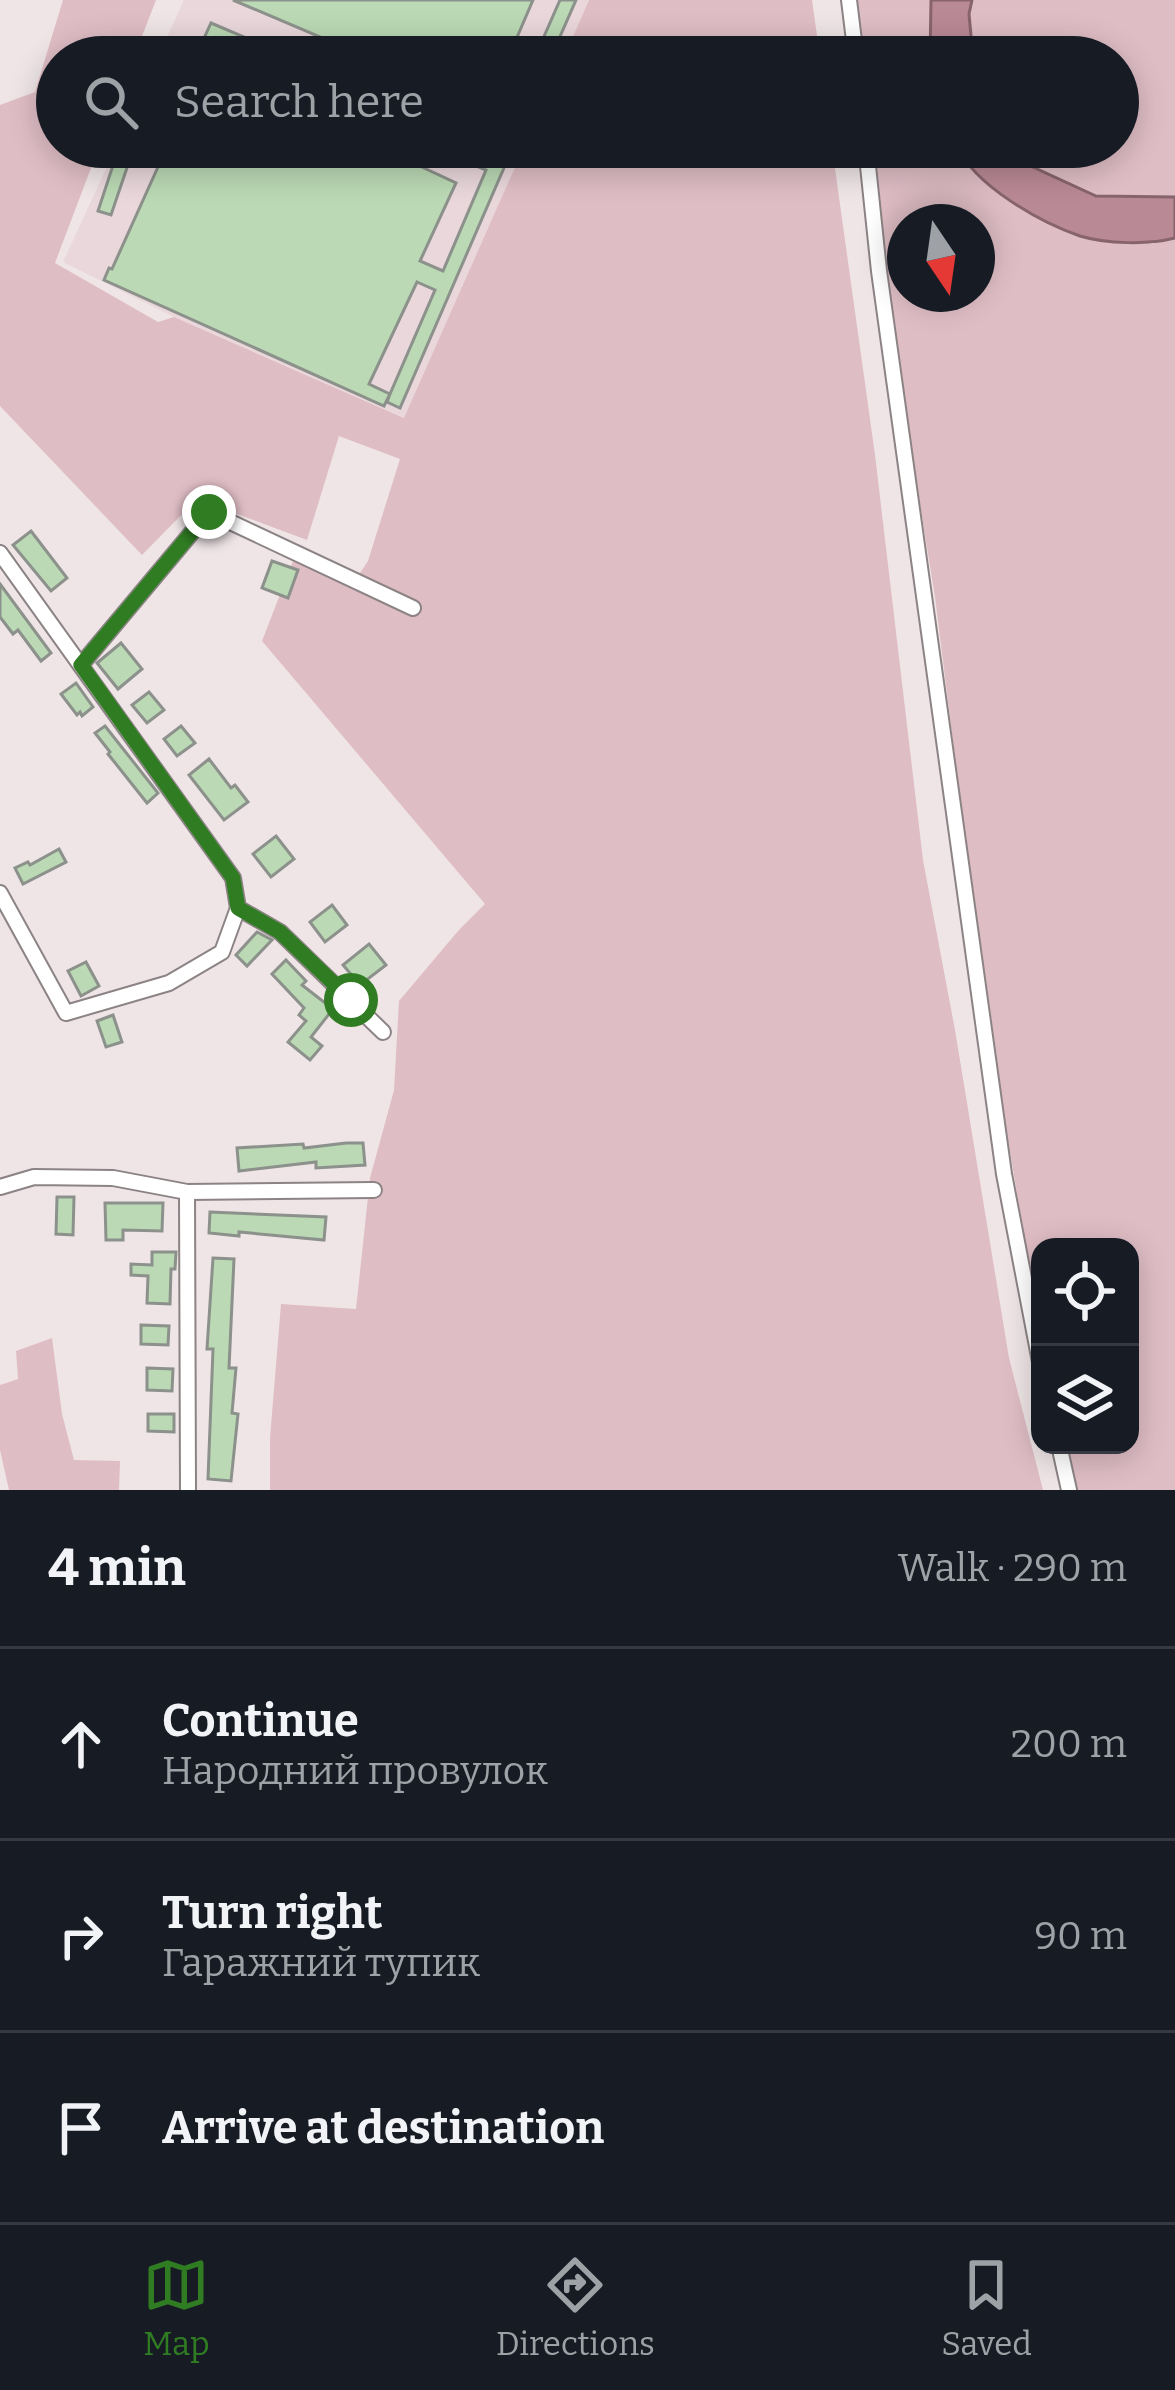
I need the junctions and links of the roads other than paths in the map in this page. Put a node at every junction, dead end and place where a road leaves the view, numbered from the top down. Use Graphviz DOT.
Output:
graph roads {
  1 [pos="849,0"];
  2 [pos="853,36"];
  3 [pos="868,168"];
  4 [pos="0,553"];
  5 [pos="413,608"];
  6 [pos="81,665"];
  7 [pos="2,902"];
  8 [pos="238,908"];
  9 [pos="383,1032"];
  10 [pos="0,1187"];
  11 [pos="374,1190"];
  12 [pos="187,1192"];
  13 [pos="1036,1346"];
  14 [pos="1061,1454"];
  15 [pos="188,1490"];
  16 [pos="1070,1490"];
  1 -- 2 [label="street"];
  3 -- 13 [label="street"];
  4 -- 6 [label="street"];
  5 -- 6 [label="street"];
  6 -- 8 [label="street"];
  7 -- 8 [label="street"];
  8 -- 9 [label="street"];
  10 -- 12 [label="street"];
  11 -- 12 [label="street"];
  12 -- 15 [label="street"];
  14 -- 16 [label="street"];
}
